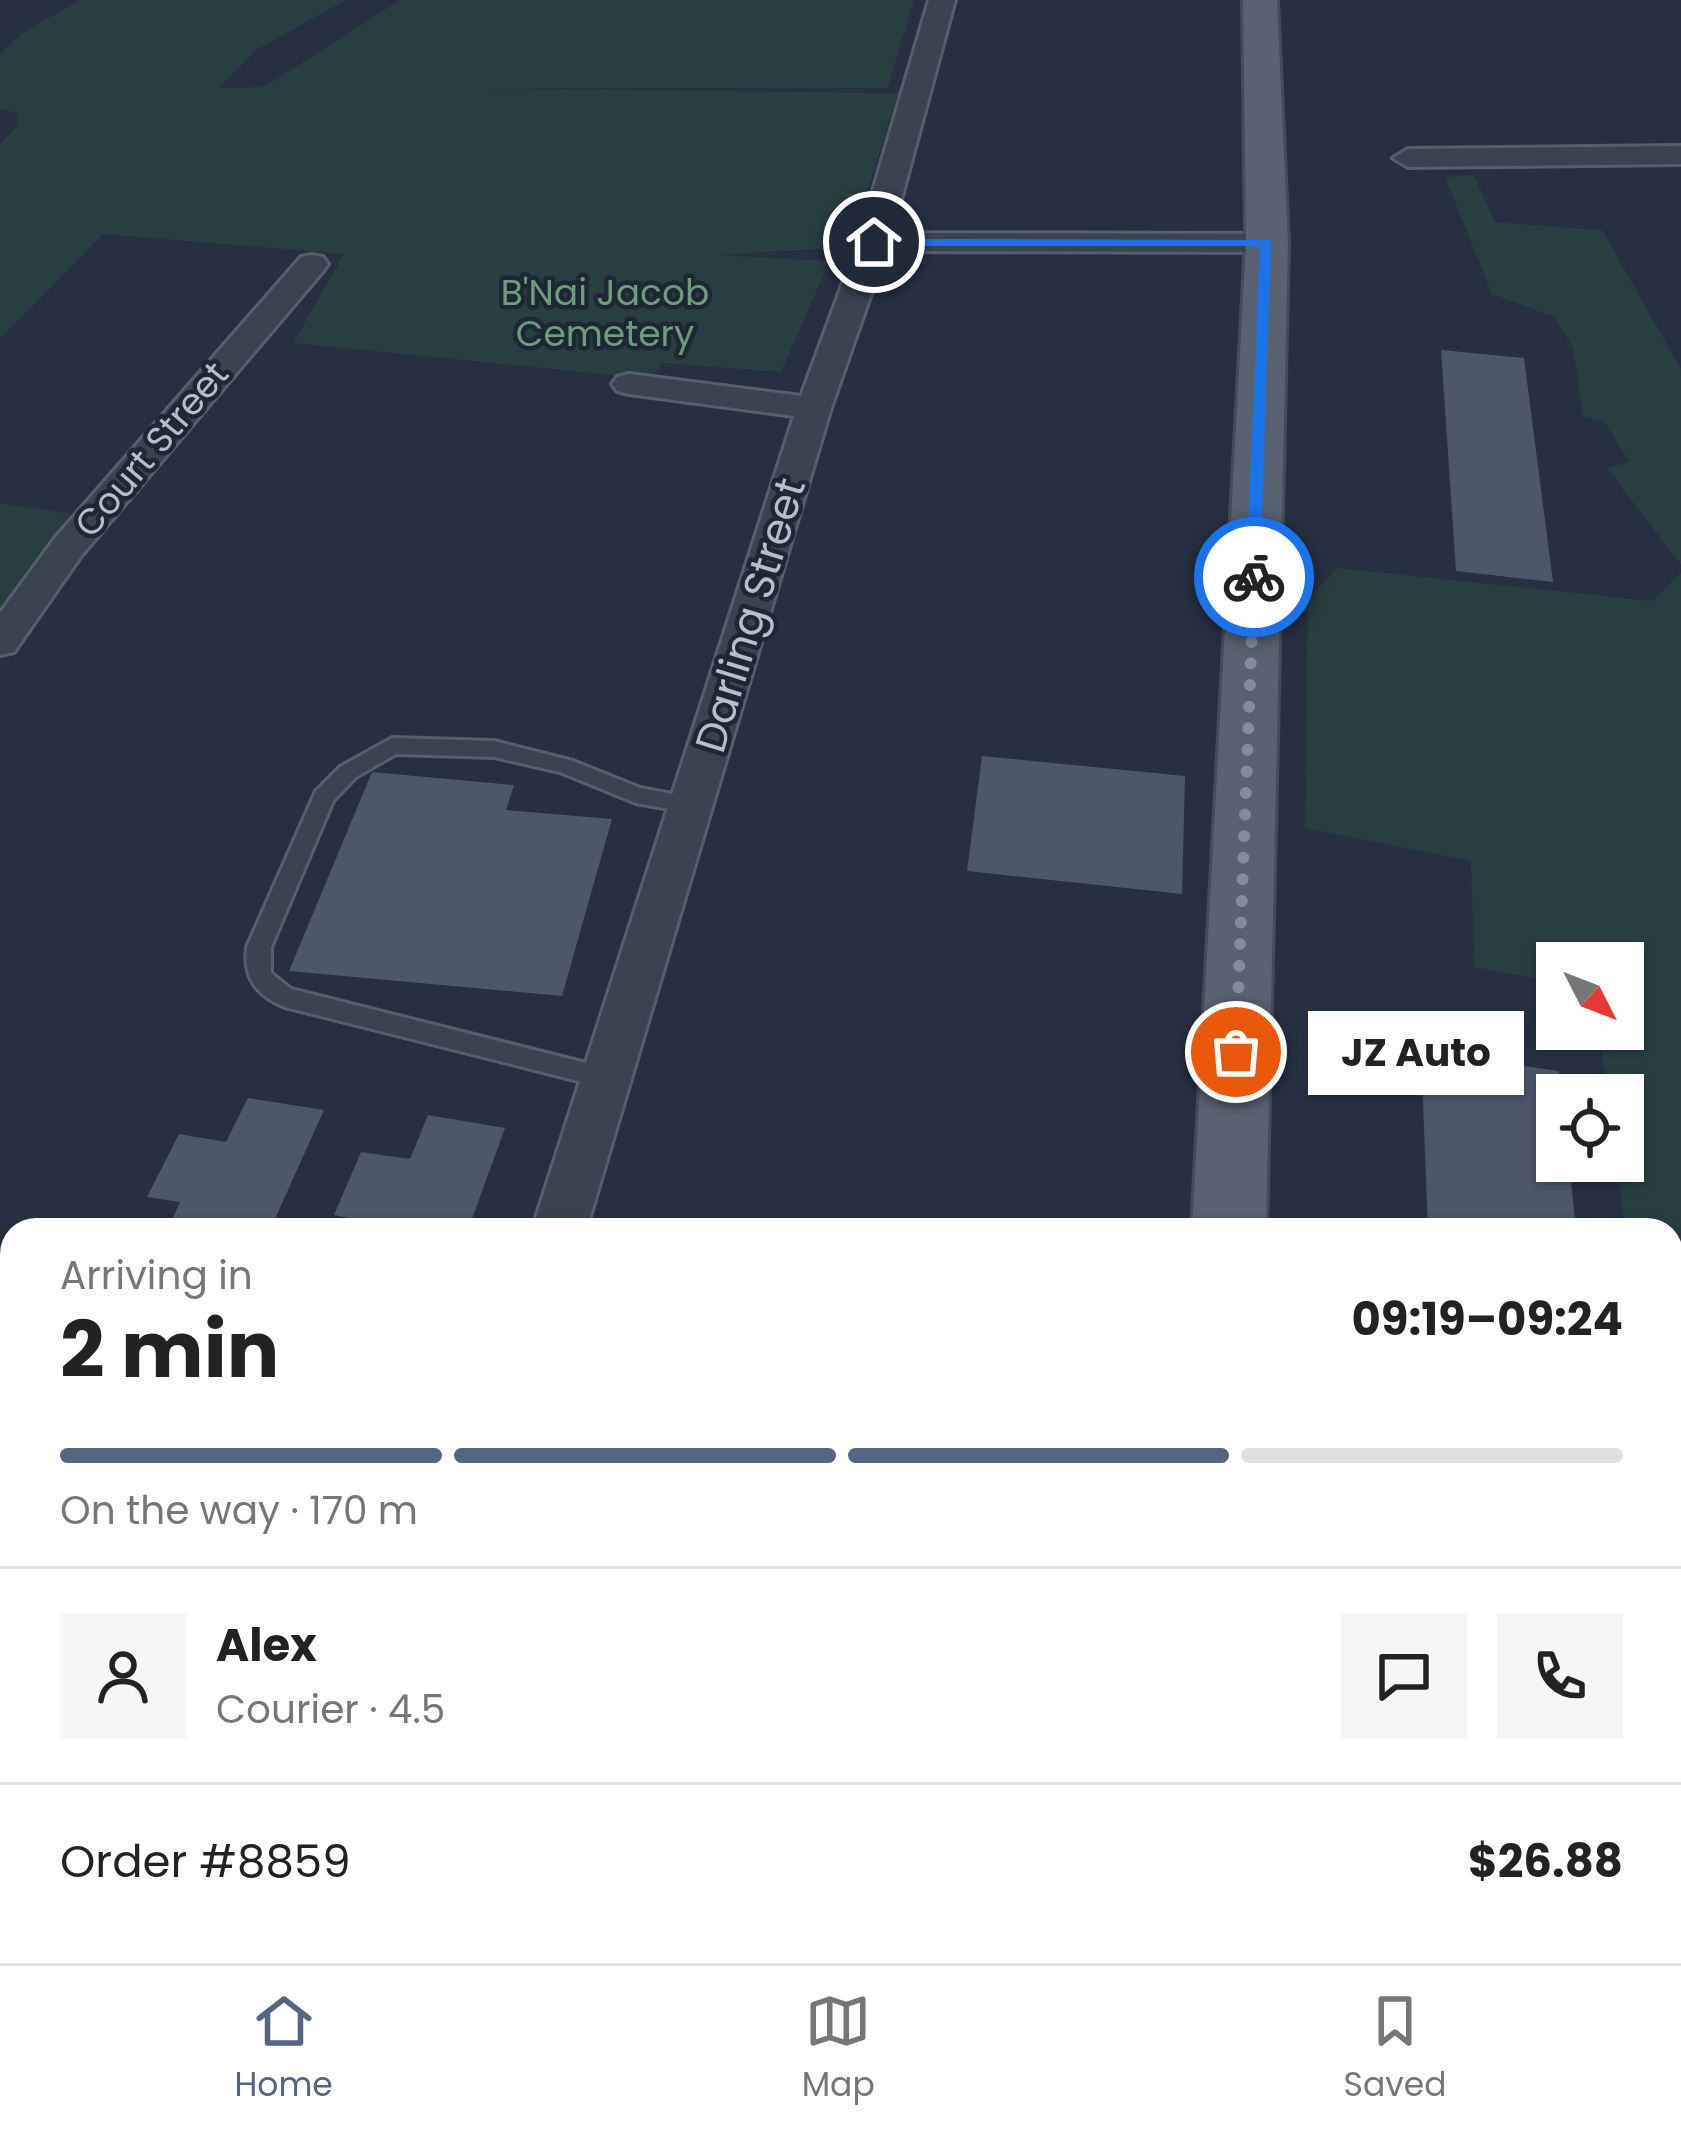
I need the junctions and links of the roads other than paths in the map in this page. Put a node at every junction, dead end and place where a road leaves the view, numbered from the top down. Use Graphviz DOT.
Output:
graph roads {
  1 [pos="942,0"];
  2 [pos="1260,0"];
  3 [pos="1681,155"];
  4 [pos="1408,158"];
  5 [pos="874,242"];
  6 [pos="1267,243"];
  7 [pos="312,264"];
  8 [pos="629,384"];
  9 [pos="814,408"];
  10 [pos="0,642"];
  11 [pos="691,805"];
  12 [pos="606,1078"];
  13 [pos="563,1218"];
  14 [pos="1229,1218"];
  1 -- 5 [label="street, Darling Street"];
  2 -- 6 [label="main road"];
  3 -- 4 [label="street"];
  5 -- 6 [label="street"];
  5 -- 9 [label="street, Darling Street"];
  6 -- 14 [label="main road"];
  7 -- 10 [label="street, Court Street"];
  8 -- 9 [label="street"];
  9 -- 11 [label="street, Darling Street"];
  11 -- 12 [label="street, Darling Street"];
  11 -- 12 [label="lane"];
  12 -- 13 [label="street, Darling Street"];
}
